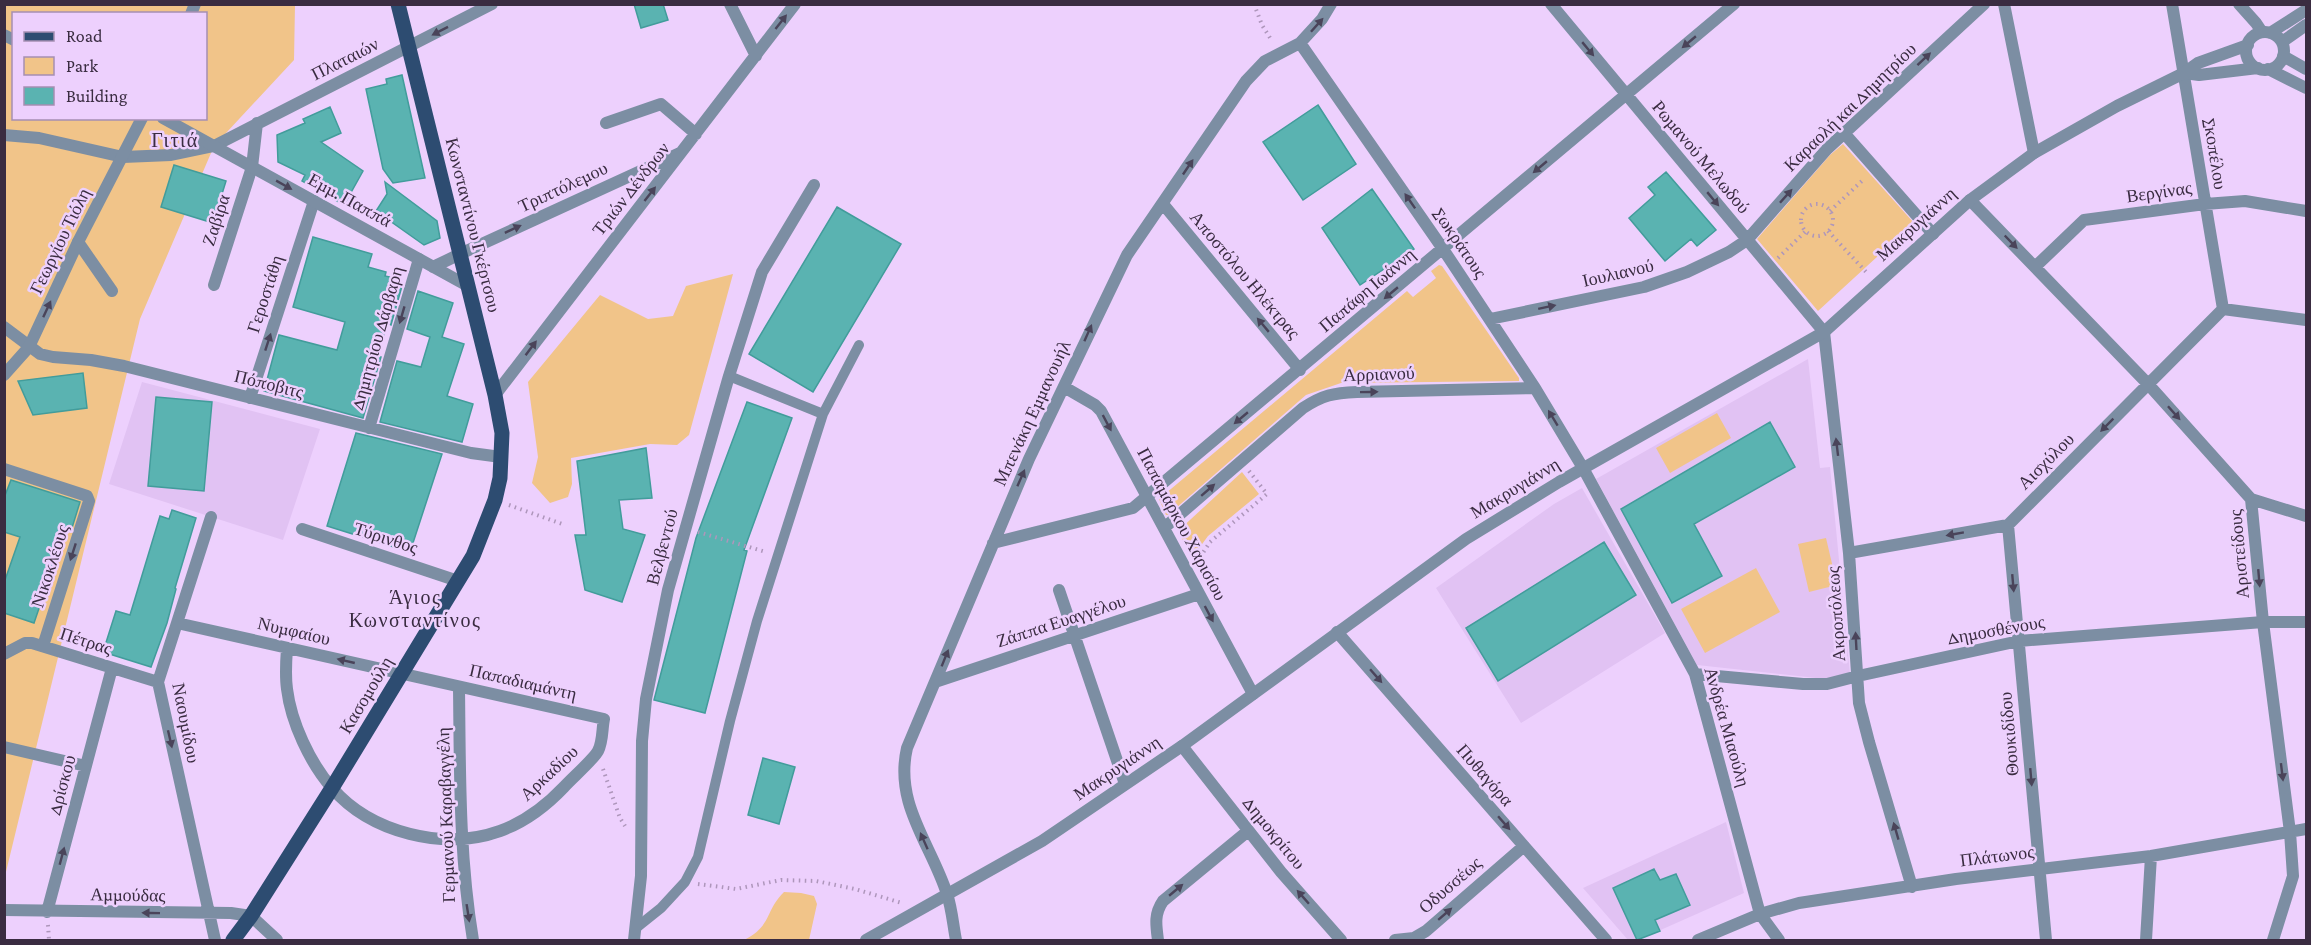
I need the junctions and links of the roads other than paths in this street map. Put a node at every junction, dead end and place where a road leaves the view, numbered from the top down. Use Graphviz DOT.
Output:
graph roads {
  1 [pos="398,4"];
  2 [pos="492,4"];
  3 [pos="730,4"];
  4 [pos="795,4"];
  5 [pos="1331,4"];
  6 [pos="1551,4"];
  7 [pos="1734,4"];
  8 [pos="1984,4"];
  9 [pos="2004,4"];
  10 [pos="2172,4"];
  11 [pos="2239,4"];
  12 [pos="2307,9"];
  13 [pos="2307,25"];
  14 [pos="2266,33"];
  15 [pos="1300,42"];
  16 [pos="2282,42"];
  17 [pos="2248,45"];
  18 [pos="407,47"];
  19 [pos="756,56"];
  20 [pos="2283,56"];
  21 [pos="2263,69"];
  22 [pos="2307,69"];
  23 [pos="2184,73"];
  24 [pos="2307,88"];
  25 [pos="1626,95"];
  26 [pos="141,120"];
  27 [pos="167,120"];
  28 [pos="257,123"];
  29 [pos="606,123"];
  30 [pos="1844,133"];
  31 [pos="696,134"];
  32 [pos="4,135"];
  33 [pos="214,146"];
  34 [pos="681,152"];
  35 [pos="2034,153"];
  36 [pos="123,157"];
  37 [pos="252,167"];
  38 [pos="814,184"];
  39 [pos="1970,200"];
  40 [pos="314,201"];
  41 [pos="1163,204"];
  42 [pos="2205,204"];
  43 [pos="2307,211"];
  44 [pos="1933,234"];
  45 [pos="1747,240"];
  46 [pos="78,242"];
  47 [pos="1443,249"];
  48 [pos="460,254"];
  49 [pos="419,259"];
  50 [pos="433,267"];
  51 [pos="2035,267"];
  52 [pos="214,285"];
  53 [pos="468,286"];
  54 [pos="112,291"];
  55 [pos="2223,309"];
  56 [pos="1490,319"];
  57 [pos="2307,320"];
  58 [pos="4,327"];
  59 [pos="1824,332"];
  60 [pos="859,345"];
  61 [pos="29,347"];
  62 [pos="1300,370"];
  63 [pos="4,375"];
  64 [pos="729,376"];
  65 [pos="2148,384"];
  66 [pos="1064,387"];
  67 [pos="1535,388"];
  68 [pos="495,395"];
  69 [pos="250,398"];
  70 [pos="823,414"];
  71 [pos="369,428"];
  72 [pos="501,457"];
  73 [pos="1583,468"];
  74 [pos="4,469"];
  75 [pos="1147,496"];
  76 [pos="2252,499"];
  77 [pos="2307,516"];
  78 [pos="211,517"];
  79 [pos="2008,525"];
  80 [pos="1164,528"];
  81 [pos="302,529"];
  82 [pos="993,543"];
  83 [pos="1849,553"];
  84 [pos="458,581"];
  85 [pos="1059,590"];
  86 [pos="1199,594"];
  87 [pos="2263,622"];
  88 [pos="2307,622"];
  89 [pos="177,623"];
  90 [pos="1337,632"];
  91 [pos="1074,635"];
  92 [pos="2019,641"];
  93 [pos="42,646"];
  94 [pos="287,648"];
  95 [pos="4,654"];
  96 [pos="112,668"];
  97 [pos="403,674"];
  98 [pos="1695,674"];
  99 [pos="1858,676"];
  100 [pos="935,681"];
  101 [pos="158,682"];
  102 [pos="459,687"];
  103 [pos="1253,694"];
  104 [pos="1182,746"];
  105 [pos="4,747"];
  106 [pos="598,751"];
  107 [pos="86,766"];
  108 [pos="1125,784"];
  109 [pos="332,788"];
  110 [pos="2307,829"];
  111 [pos="1248,831"];
  112 [pos="2290,832"];
  113 [pos="461,837"];
  114 [pos="1524,846"];
  115 [pos="2151,856"];
  116 [pos="2040,869"];
  117 [pos="1912,887"];
  118 [pos="947,895"];
  119 [pos="4,910"];
  120 [pos="47,912"];
  121 [pos="210,914"];
  122 [pos="1760,914"];
  123 [pos="251,916"];
  124 [pos="635,934"];
  125 [pos="1415,939"];
  126 [pos="216,940"];
  127 [pos="233,940"];
  128 [pos="277,940"];
  129 [pos="473,940"];
  130 [pos="866,940"];
  131 [pos="956,940"];
  132 [pos="1158,940"];
  133 [pos="1341,940"];
  134 [pos="1395,940"];
  135 [pos="1606,940"];
  136 [pos="1698,940"];
  137 [pos="1779,940"];
  138 [pos="2046,940"];
  139 [pos="2146,940"];
  140 [pos="2273,940"];
  1 -- 18 [label="main road, Κωνσταντίνου Γκέρτσου"];
  2 -- 18 [label="street, Πλαταιών, one-way"];
  3 -- 19 [label="street"];
  19 -- 4 [label="street, Τριών Δένδρων, one-way"];
  15 -- 5 [label="street, Μπενάκη Εμμανουήλ, one-way"];
  6 -- 25 [label="street, Ρωμανού Μελωδού, one-way"];
  7 -- 25 [label="street, Παπάφη Ιωάννη, one-way"];
  30 -- 8 [label="street, Καραολή και Δημητρίου, one-way"];
  9 -- 35 [label="street"];
  10 -- 23 [label="street, Σκοπέλου"];
  11 -- 14 [label="street"];
  12 -- 14 [label="street, Μακρυγιάννη"];
  13 -- 16 [label="street"];
  14 -- 16 [label="street"];
  14 -- 17 [label="street, Μακρυγιάννη"];
  41 -- 15 [label="street, Μπενάκη Εμμανουήλ, one-way"];
  47 -- 15 [label="street, Σωκράτους, one-way"];
  16 -- 20 [label="street"];
  17 -- 21 [label="street"];
  17 -- 23 [label="street, Μακρυγιάννη"];
  18 -- 28 [label="street, Πλαταιών"];
  18 -- 48 [label="main road, Κωνσταντίνου Γκέρτσου"];
  19 -- 31 [label="street, Τριών Δένδρων"];
  20 -- 21 [label="street"];
  20 -- 22 [label="street"];
  21 -- 23 [label="street, Μακρυγιάννη"];
  21 -- 24 [label="street"];
  23 -- 35 [label="street, Μακρυγιάννη"];
  23 -- 42 [label="street, Σκοπέλου"];
  25 -- 45 [label="street, Ρωμανού Μελωδού, one-way"];
  25 -- 47 [label="street, Παπάφη Ιωάννη, one-way"];
  26 -- 36 [label="street, Γεωργίου Τιόλη"];
  27 -- 33 [label="street, Εμμ. Παππά"];
  28 -- 33 [label="street, Πλαταιών"];
  28 -- 37 [label="street, Ζαβίρα"];
  29 -- 31 [label="street"];
  30 -- 44 [label="street"];
  45 -- 30 [label="street, Καραολή και Δημητρίου, one-way"];
  31 -- 34 [label="street, Τριών Δένδρων"];
  32 -- 36 [label="street"];
  33 -- 36 [label="street"];
  33 -- 37 [label="street, Εμμ. Παππά"];
  48 -- 34 [label="street, Τριπτόλεμου, one-way"];
  68 -- 34 [label="street, Τριών Δένδρων, one-way"];
  35 -- 39 [label="street, Μακρυγιάννη"];
  36 -- 46 [label="street, Γεωργίου Τιόλη"];
  37 -- 40 [label="street, Εμμ. Παππά, one-way"];
  37 -- 52 [label="street, Ζαβίρα"];
  38 -- 64 [label="street, Βελβεντού"];
  39 -- 44 [label="street, Μακρυγιάννη"];
  39 -- 51 [label="street, Αριστείδους, one-way"];
  40 -- 49 [label="street, Εμμ. Παππά"];
  69 -- 40 [label="street, Γεροστάθη, one-way"];
  62 -- 41 [label="street, Αποστόλου Ηλέκτρας, one-way"];
  66 -- 41 [label="street, Μπενάκη Εμμανουήλ, one-way"];
  42 -- 43 [label="street, Βεργίνας"];
  42 -- 51 [label="street, Βεργίνας"];
  42 -- 55 [label="street, Σκοπέλου"];
  44 -- 59 [label="street, Μακρυγιάννη"];
  56 -- 45 [label="street, Ιουλιανού, one-way"];
  45 -- 59 [label="street, Ρωμανού Μελωδού"];
  46 -- 54 [label="street"];
  61 -- 46 [label="street, Γεωργίου Τιόλη, one-way"];
  47 -- 56 [label="street, Σωκράτους"];
  47 -- 62 [label="street, Παπάφη Ιωάννη, one-way"];
  48 -- 50 [label="street, Τριπτόλεμου"];
  48 -- 53 [label="main road, Κωνσταντίνου Γκέρτσου"];
  49 -- 50 [label="street, Εμμ. Παππά"];
  49 -- 71 [label="street, Δημητρίου Δάρβαρη, one-way"];
  50 -- 53 [label="street, Εμμ. Παππά"];
  51 -- 65 [label="street, Αριστείδους"];
  53 -- 68 [label="main road, Κωνσταντίνου Γκέρτσου"];
  55 -- 57 [label="street"];
  55 -- 65 [label="street, Αισχύλου"];
  56 -- 67 [label="street, Σωκράτους"];
  58 -- 61 [label="street, Πόποβιτς"];
  59 -- 73 [label="street, Μακρυγιάννη"];
  83 -- 59 [label="street, Ακροπόλεως, one-way"];
  60 -- 70 [label="lane"];
  61 -- 63 [label="street, Γεωργίου Τιόλη"];
  61 -- 69 [label="street, Πόποβιτς"];
  62 -- 75 [label="street, Παπάφη Ιωάννη, one-way"];
  64 -- 70 [label="lane"];
  64 -- 124 [label="street, Βελβεντού"];
  65 -- 76 [label="street, Αριστείδους, one-way"];
  65 -- 79 [label="street, Αισχύλου, one-way"];
  66 -- 75 [label="street, Παπαμάρκου Χαρισίου, one-way"];
  82 -- 66 [label="street, Μπενάκη Εμμανουήλ, one-way"];
  73 -- 67 [label="street, Σωκράτους, one-way"];
  80 -- 67 [label="street, Αρριανού, one-way"];
  68 -- 72 [label="main road, Κωνσταντίνου Γκέρτσου"];
  69 -- 71 [label="street, Πόποβιτς"];
  70 -- 124 [label="lane"];
  71 -- 72 [label="street, Πόποβιτς"];
  72 -- 84 [label="main road, Κασομούλη"];
  73 -- 90 [label="street, Μακρυγιάννη"];
  73 -- 98 [label="street, Ανδρέα Μιαούλη"];
  74 -- 93 [label="street, Νικοκλέους, one-way"];
  75 -- 80 [label="street, Παπαμάρκου Χαρισίου"];
  75 -- 82 [label="street, Παπάφη Ιωάννη"];
  76 -- 77 [label="street"];
  76 -- 87 [label="street, Αριστείδους, one-way"];
  78 -- 89 [label="street, Ναουμίδου"];
  79 -- 83 [label="street, one-way"];
  79 -- 92 [label="street, Θουκιδίδου, one-way"];
  80 -- 86 [label="street, Παπαμάρκου Χαρισίου"];
  81 -- 84 [label="street, Τύρινθος"];
  100 -- 82 [label="street, Μπενάκη Εμμανουήλ, one-way"];
  99 -- 83 [label="street, Ακροπόλεως, one-way"];
  84 -- 97 [label="main road, Κασομούλη"];
  85 -- 91 [label="street"];
  86 -- 91 [label="street, Ζάππα Ευαγγέλου"];
  86 -- 103 [label="street, Παπαμάρκου Χαρισίου, one-way"];
  87 -- 88 [label="street, Δημοσθένους"];
  87 -- 92 [label="street, Δημοσθένους"];
  87 -- 112 [label="street, Αριστείδους, one-way"];
  89 -- 94 [label="street, Νυμφαίου"];
  89 -- 101 [label="street, Ναουμίδου"];
  90 -- 103 [label="street, Μακρυγιάννη"];
  90 -- 114 [label="street, Πυθαγόρα, one-way"];
  91 -- 100 [label="street, Ζάππα Ευαγγέλου"];
  91 -- 108 [label="street"];
  92 -- 99 [label="street, Δημοσθένους"];
  92 -- 116 [label="street, Θουκιδίδου, one-way"];
  93 -- 95 [label="street, Πέτρας"];
  93 -- 96 [label="street, Πέτρας"];
  97 -- 94 [label="street, Νυμφαίου, one-way"];
  94 -- 109 [label="street, Αρκαδίου"];
  96 -- 101 [label="street, Πέτρας"];
  96 -- 107 [label="street, Δρίσκου"];
  97 -- 102 [label="street, Παπαδιαμάντη"];
  97 -- 109 [label="main road, Κασομούλη"];
  98 -- 99 [label="street, Δημοσθένους"];
  98 -- 122 [label="street, Ανδρέα Μιαούλη"];
  117 -- 99 [label="street, Ακροπόλεως, one-way"];
  118 -- 100 [label="street, Μπενάκη Εμμανουήλ, one-way"];
  101 -- 121 [label="street, Ναουμίδου, one-way"];
  102 -- 106 [label="street, Παπαδιαμάντη"];
  102 -- 113 [label="street, Γερμανού Καραβαγγέλη"];
  103 -- 104 [label="street, Μακρυγιάννη"];
  104 -- 108 [label="street, Μακρυγιάννη"];
  104 -- 111 [label="street, Δημοκρίτου"];
  105 -- 107 [label="street"];
  106 -- 113 [label="street, Αρκαδίου"];
  120 -- 107 [label="street, Δρίσκου, one-way"];
  108 -- 118 [label="street, Μακρυγιάννη"];
  109 -- 113 [label="street, Αρκαδίου"];
  109 -- 123 [label="main road, Κασομούλη"];
  110 -- 112 [label="street, Πλάτωνος"];
  132 -- 111 [label="street, one-way"];
  133 -- 111 [label="street, Δημοκρίτου, one-way"];
  112 -- 115 [label="street, Πλάτωνος"];
  112 -- 140 [label="street, Αριστείδους"];
  113 -- 129 [label="street, Γερμανού Καραβαγγέλη, one-way"];
  125 -- 114 [label="street, Οδυσσέως, one-way"];
  114 -- 135 [label="street, Πυθαγόρα"];
  115 -- 116 [label="street, Πλάτωνος"];
  115 -- 139 [label="street"];
  116 -- 117 [label="street, Πλάτωνος"];
  116 -- 138 [label="street, Θουκιδίδου"];
  117 -- 122 [label="street, Πλάτωνος"];
  118 -- 130 [label="street, Μακρυγιάννη"];
  118 -- 131 [label="street, Μπενάκη Εμμανουήλ"];
  119 -- 120 [label="street, Αμμούδας"];
  121 -- 120 [label="street, Αμμούδας, one-way"];
  121 -- 123 [label="street, Αμμούδας"];
  121 -- 126 [label="street, Ναουμίδου"];
  122 -- 136 [label="street, Πλάτωνος"];
  122 -- 137 [label="street, Ανδρέα Μιαούλη"];
  123 -- 127 [label="main road, Κασομούλη"];
  123 -- 128 [label="street"];
  125 -- 134 [label="street, Οδυσσέως"];
}
